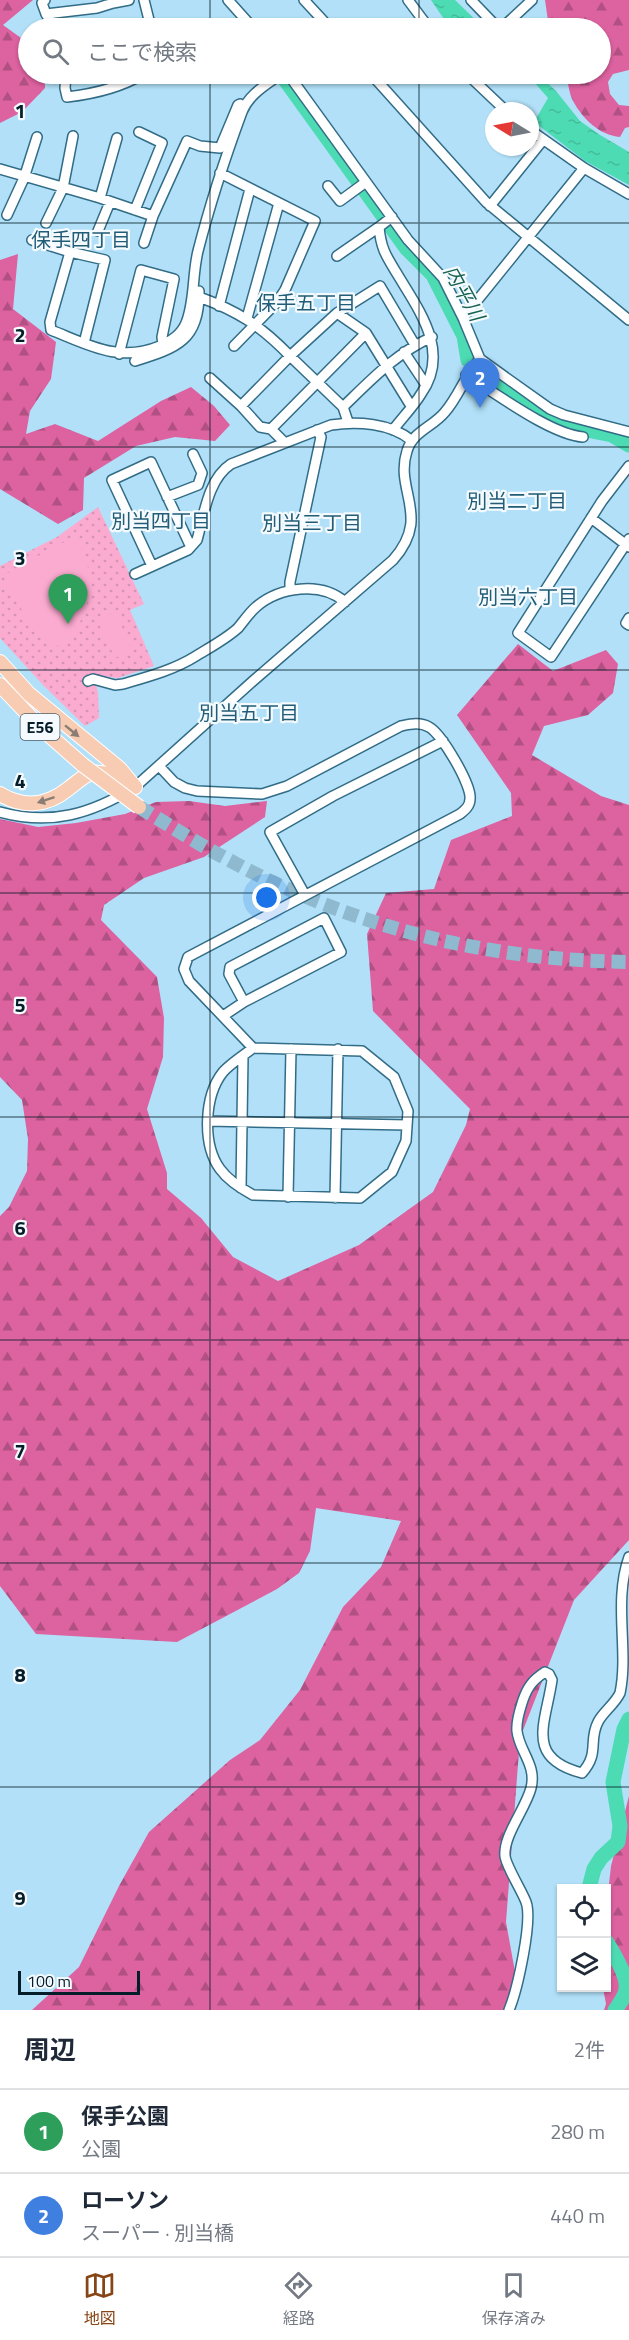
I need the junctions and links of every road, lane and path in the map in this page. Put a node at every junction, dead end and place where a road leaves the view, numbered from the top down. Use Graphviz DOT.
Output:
graph roads {
  1 [pos="45,0"];
  2 [pos="129,0"];
  3 [pos="144,0"];
  4 [pos="228,0"];
  5 [pos="304,0"];
  6 [pos="408,0"];
  7 [pos="471,0"];
  8 [pos="532,0"];
  9 [pos="112,2"];
  10 [pos="46,14"];
  11 [pos="49,18"];
  12 [pos="148,18"];
  13 [pos="244,18"];
  14 [pos="321,18"];
  15 [pos="422,18"];
  16 [pos="490,18"];
  17 [pos="511,18"];
  18 [pos="66,84"];
  19 [pos="121,84"];
  20 [pos="270,84"];
  21 [pos="290,84"];
  22 [pos="380,84"];
  23 [pos="478,84"];
  24 [pos="497,102"];
  25 [pos="245,104"];
  26 [pos="139,132"];
  27 [pos="73,136"];
  28 [pos="37,137"];
  29 [pos="539,137"];
  30 [pos="117,138"];
  31 [pos="543,140"];
  32 [pos="584,168"];
  33 [pos="0,169"];
  34 [pos="220,173"];
  35 [pos="24,178"];
  36 [pos="363,184"];
  37 [pos="328,186"];
  38 [pos="63,188"];
  39 [pos="250,189"];
  40 [pos="629,194"];
  41 [pos="100,198"];
  42 [pos="110,202"];
  43 [pos="279,203"];
  44 [pos="490,206"];
  45 [pos="135,210"];
  46 [pos="7,215"];
  47 [pos="153,216"];
  48 [pos="386,222"];
  49 [pos="46,223"];
  50 [pos="98,231"];
  51 [pos="527,238"];
  52 [pos="32,240"];
  53 [pos="144,243"];
  54 [pos="70,252"];
  55 [pos="337,255"];
  56 [pos="193,275"];
  57 [pos="199,297"];
  58 [pos="219,306"];
  59 [pos="337,313"];
  60 [pos="463,318"];
  61 [pos="250,320"];
  62 [pos="629,320"];
  63 [pos="366,333"];
  64 [pos="432,337"];
  65 [pos="84,343"];
  66 [pos="164,345"];
  67 [pos="415,345"];
  68 [pos="234,346"];
  69 [pos="404,352"];
  70 [pos="119,354"];
  71 [pos="290,356"];
  72 [pos="478,361"];
  73 [pos="135,362"];
  74 [pos="387,364"];
  75 [pos="468,373"];
  76 [pos="210,378"];
  77 [pos="317,382"];
  78 [pos="426,385"];
  79 [pos="241,406"];
  80 [pos="411,406"];
  81 [pos="343,407"];
  82 [pos="348,422"];
  83 [pos="271,429"];
  84 [pos="316,430"];
  85 [pos="393,430"];
  86 [pos="629,432"];
  87 [pos="583,437"];
  88 [pos="411,440"];
  89 [pos="285,443"];
  90 [pos="193,454"];
  91 [pos="629,466"];
  92 [pos="167,497"];
  93 [pos="591,518"];
  94 [pos="628,543"];
  95 [pos="192,545"];
  96 [pos="152,566"];
  97 [pos="135,574"];
  98 [pos="290,590"];
  99 [pos="345,602"];
  100 [pos="629,618"];
  101 [pos="629,625"];
  102 [pos="0,662"];
  103 [pos="88,681"];
  104 [pos="0,685"];
  105 [pos="444,741"];
  106 [pos="159,766"];
  107 [pos="135,787"];
  108 [pos="0,794"];
  109 [pos="139,807"];
  110 [pos="0,812"];
  111 [pos="305,895"];
  112 [pos="244,1002"];
  113 [pos="224,1016"];
  114 [pos="253,1048"];
  115 [pos="291,1049"];
  116 [pos="338,1049"];
  117 [pos="243,1056"];
  118 [pos="208,1120"];
  119 [pos="242,1122"];
  120 [pos="289,1123"];
  121 [pos="337,1124"];
  122 [pos="407,1125"];
  123 [pos="241,1188"];
  124 [pos="288,1197"];
  125 [pos="335,1198"];
  126 [pos="629,1557"];
  127 [pos="509,2010"];
  1 -- 10 [label="street"];
  2 -- 9 [label="street"];
  3 -- 12 [label="street"];
  4 -- 13 [label="street"];
  5 -- 14 [label="street"];
  6 -- 15 [label="street"];
  7 -- 16 [label="street"];
  8 -- 17 [label="street"];
  9 -- 10 [label="street"];
  10 -- 11 [label="street"];
  18 -- 19 [label="street"];
  20 -- 25 [label="street"];
  21 -- 36 [label="street"];
  22 -- 44 [label="street"];
  23 -- 24 [label="street"];
  25 -- 34 [label="street"];
  25 -- 47 [label="street"];
  26 -- 45 [label="street"];
  27 -- 38 [label="street"];
  28 -- 35 [label="street"];
  29 -- 31 [label="street"];
  30 -- 41 [label="street"];
  31 -- 32 [label="street"];
  31 -- 44 [label="street"];
  32 -- 40 [label="street"];
  32 -- 51 [label="street"];
  33 -- 35 [label="street"];
  34 -- 39 [label="street"];
  34 -- 56 [label="street"];
  35 -- 38 [label="street"];
  35 -- 46 [label="street"];
  36 -- 37 [label="street"];
  36 -- 48 [label="street"];
  38 -- 41 [label="street"];
  38 -- 49 [label="street"];
  39 -- 43 [label="street"];
  39 -- 58 [label="street"];
  41 -- 42 [label="street"];
  42 -- 45 [label="street"];
  42 -- 50 [label="street"];
  43 -- 61 [label="street"];
  43 -- 61 [label="street"];
  44 -- 51 [label="street"];
  45 -- 47 [label="street"];
  47 -- 53 [label="street"];
  48 -- 55 [label="street"];
  48 -- 60 [label="street"];
  48 -- 64 [label="street"];
  51 -- 60 [label="street"];
  51 -- 62 [label="street"];
  52 -- 54 [label="street"];
  54 -- 65 [label="street"];
  54 -- 65 [label="street"];
  56 -- 57 [label="street"];
  56 -- 66 [label="street"];
  57 -- 58 [label="street"];
  57 -- 73 [label="street"];
  58 -- 61 [label="street"];
  59 -- 63 [label="street"];
  59 -- 67 [label="street"];
  59 -- 71 [label="street"];
  60 -- 72 [label="street"];
  61 -- 68 [label="street"];
  61 -- 71 [label="street"];
  63 -- 74 [label="street"];
  63 -- 77 [label="street"];
  64 -- 67 [label="street"];
  64 -- 78 [label="street"];
  65 -- 70 [label="street"];
  66 -- 70 [label="street"];
  66 -- 70 [label="street"];
  67 -- 69 [label="street"];
  69 -- 74 [label="street"];
  69 -- 78 [label="street"];
  71 -- 77 [label="street"];
  71 -- 79 [label="street"];
  72 -- 75 [label="street"];
  72 -- 86 [label="street"];
  74 -- 80 [label="street"];
  74 -- 81 [label="street"];
  75 -- 87 [label="street"];
  75 -- 88 [label="street"];
  76 -- 79 [label="street"];
  77 -- 81 [label="street"];
  77 -- 83 [label="street"];
  78 -- 80 [label="street"];
  79 -- 83 [label="street"];
  80 -- 85 [label="street"];
  81 -- 82 [label="street"];
  82 -- 84 [label="street"];
  82 -- 85 [label="street"];
  83 -- 89 [label="street"];
  84 -- 89 [label="street"];
  84 -- 98 [label="street"];
  85 -- 88 [label="street"];
  88 -- 99 [label="street"];
  89 -- 95 [label="street"];
  90 -- 92 [label="street"];
  91 -- 93 [label="street"];
  92 -- 95 [label="street"];
  92 -- 96 [label="street"];
  93 -- 94 [label="street"];
  93 -- 94 [label="street"];
  95 -- 96 [label="street"];
  96 -- 97 [label="street"];
  98 -- 99 [label="street"];
  98 -- 103 [label="street"];
  99 -- 106 [label="street"];
  100 -- 101 [label="street"];
  102 -- 107 [label="highway, one-way"];
  104 -- 109 [label="highway, E56, bridge"];
  105 -- 106 [label="street"];
  105 -- 111 [label="street"];
  105 -- 111 [label="street"];
  106 -- 107 [label="street"];
  107 -- 108 [label="highway, one-way"];
  107 -- 110 [label="street"];
  111 -- 113 [label="street"];
  112 -- 112 [label="street"];
  112 -- 113 [label="street"];
  113 -- 114 [label="street"];
  114 -- 115 [label="street"];
  114 -- 117 [label="street"];
  115 -- 116 [label="street"];
  115 -- 120 [label="street"];
  116 -- 121 [label="street"];
  116 -- 122 [label="street"];
  117 -- 118 [label="street"];
  117 -- 119 [label="street"];
  118 -- 119 [label="street"];
  118 -- 123 [label="street"];
  119 -- 120 [label="street"];
  119 -- 123 [label="street"];
  120 -- 121 [label="street"];
  120 -- 124 [label="street"];
  121 -- 122 [label="street"];
  121 -- 125 [label="street"];
  122 -- 125 [label="street"];
  123 -- 124 [label="street"];
  124 -- 125 [label="street"];
  126 -- 127 [label="street"];
}
